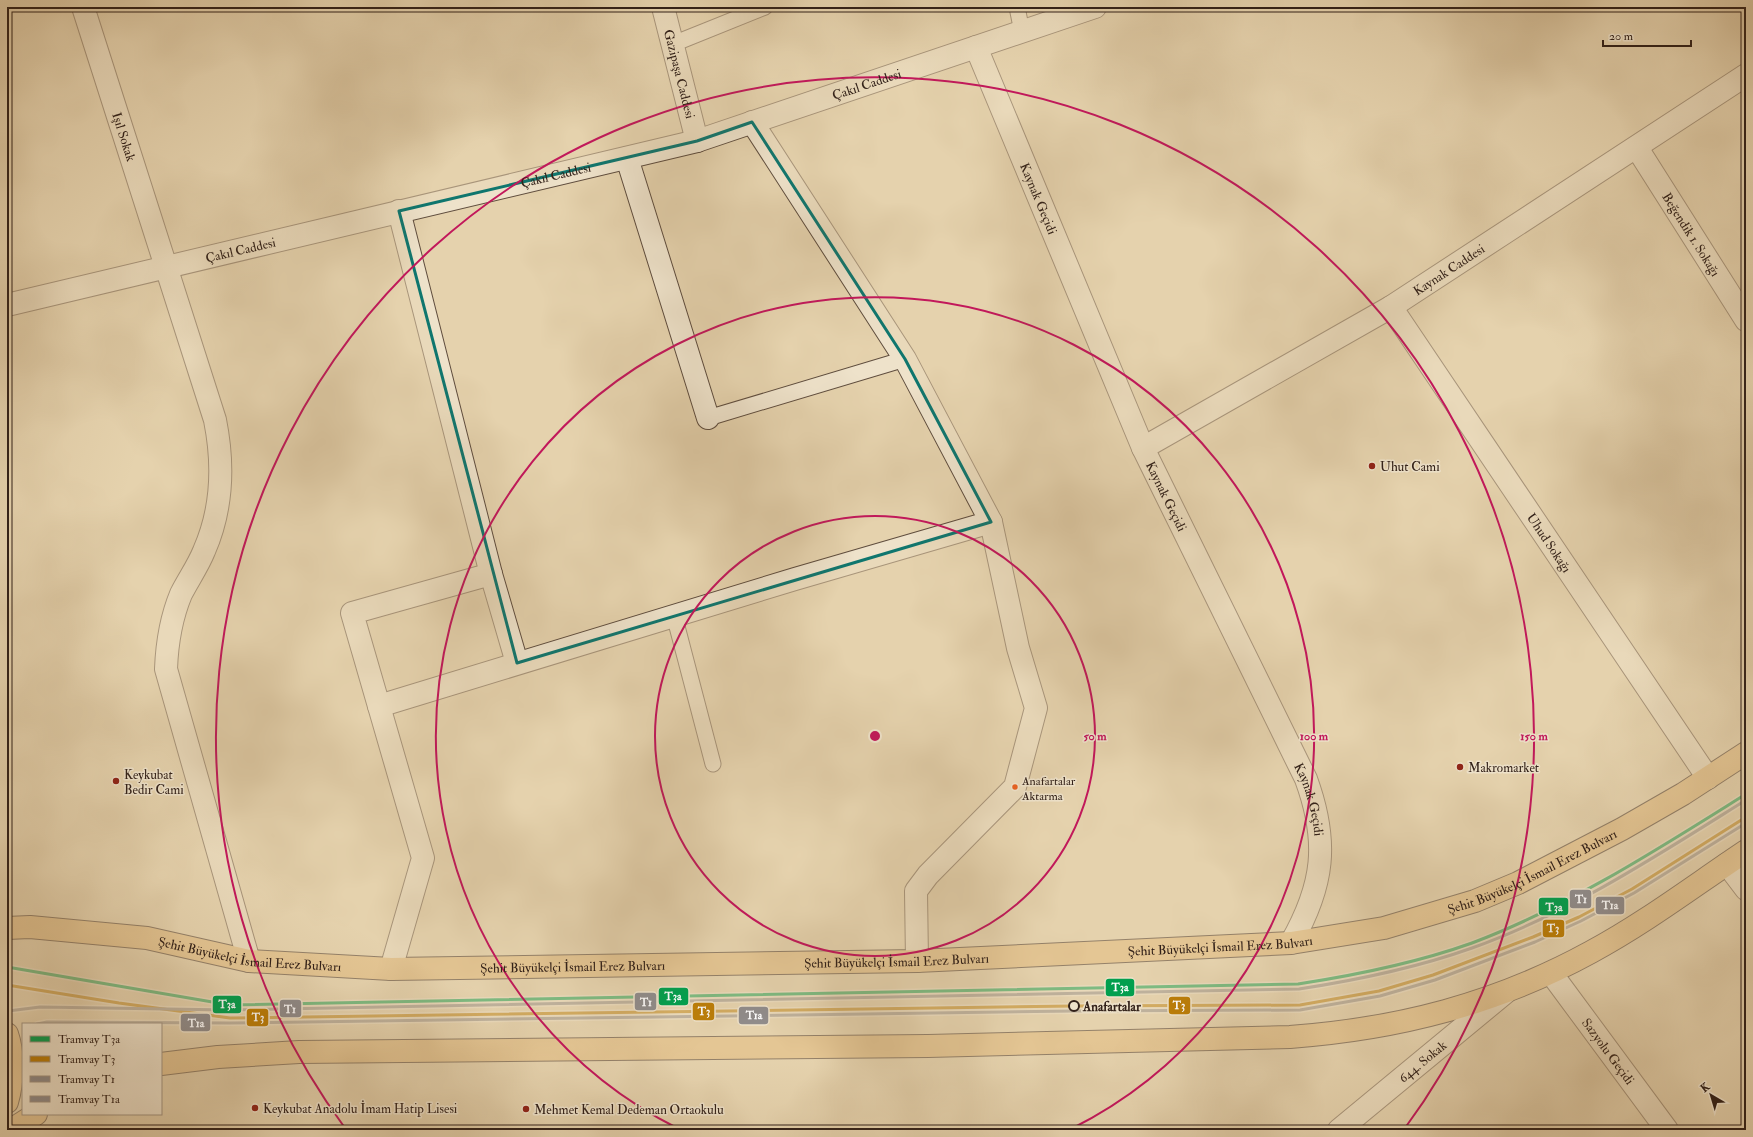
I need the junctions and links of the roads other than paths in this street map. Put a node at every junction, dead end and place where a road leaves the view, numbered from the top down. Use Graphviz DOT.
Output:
graph roads {
  1 [pos="83,7"];
  2 [pos="664,7"];
  3 [pos="765,7"];
  4 [pos="1017,7"];
  5 [pos="1095,7"];
  6 [pos="1022,32"];
  7 [pos="673,44"];
  8 [pos="976,47"];
  9 [pos="1746,76"];
  10 [pos="752,122"];
  11 [pos="697,141"];
  12 [pos="1637,148"];
  13 [pos="627,158"];
  14 [pos="399,211"];
  15 [pos="165,266"];
  16 [pos="7,305"];
  17 [pos="1392,307"];
  18 [pos="1746,320"];
  19 [pos="905,359"];
  20 [pos="708,418"];
  21 [pos="1142,448"];
  22 [pos="990,522"];
  23 [pos="491,574"];
  24 [pos="674,615"];
  25 [pos="517,663"];
  26 [pos="379,706"];
  27 [pos="1746,753"];
  28 [pos="713,764"];
  29 [pos="1708,778"];
  30 [pos="1746,851"];
  31 [pos="1727,864"];
  32 [pos="1746,889"];
  33 [pos="7,928"];
  34 [pos="1291,943"];
  35 [pos="249,961"];
  36 [pos="917,961"];
  37 [pos="391,969"];
  38 [pos="1551,972"];
  39 [pos="1506,992"];
  40 [pos="7,1034"];
  41 [pos="162,1064"];
  42 [pos="7,1102"];
  43 [pos="34,1115"];
  44 [pos="11,1130"];
  45 [pos="1339,1130"];
  46 [pos="1667,1130"];
  1 -- 15 [label="street, Işıl Sokak"];
  2 -- 7 [label="street, Gazipaşa Caddesi"];
  3 -- 7 [label="lane"];
  4 -- 6 [label="lane"];
  5 -- 6 [label="street, Çakıl Caddesi"];
  6 -- 8 [label="street, Çakıl Caddesi"];
  7 -- 11 [label="street, Gazipaşa Caddesi"];
  8 -- 10 [label="street, Çakıl Caddesi"];
  8 -- 21 [label="street, Kaynak Geçidi"];
  9 -- 12 [label="street, Kaynak Caddesi"];
  10 -- 11 [label="street, Çakıl Caddesi"];
  10 -- 19 [label="street"];
  11 -- 13 [label="street, Çakıl Caddesi"];
  12 -- 17 [label="street, Kaynak Caddesi"];
  12 -- 18 [label="street, Beğendik 1. Sokağı"];
  13 -- 14 [label="street, Çakıl Caddesi"];
  13 -- 20 [label="street"];
  14 -- 15 [label="street, Çakıl Caddesi"];
  14 -- 23 [label="street"];
  15 -- 16 [label="street, Çakıl Caddesi"];
  15 -- 35 [label="street, Işıl Sokak"];
  17 -- 21 [label="street, Kaynak Caddesi"];
  17 -- 29 [label="street, Uhud Sokağı"];
  19 -- 20 [label="lane"];
  19 -- 22 [label="street"];
  21 -- 34 [label="street, Kaynak Geçidi"];
  22 -- 24 [label="street"];
  22 -- 36 [label="street"];
  23 -- 25 [label="street"];
  23 -- 26 [label="street"];
  24 -- 25 [label="street"];
  24 -- 28 [label="lane"];
  25 -- 26 [label="street"];
  26 -- 37 [label="street"];
  27 -- 29 [label="main road, Şehit Büyükelçi İsmail Erez Bulvarı"];
  29 -- 34 [label="main road, Şehit Büyükelçi İsmail Erez Bulvarı"];
  30 -- 31 [label="main road"];
  31 -- 32 [label="street"];
  31 -- 38 [label="main road"];
  33 -- 35 [label="main road, Şehit Büyükelçi İsmail Erez Bulvarı"];
  34 -- 36 [label="main road, Şehit Büyükelçi İsmail Erez Bulvarı"];
  35 -- 37 [label="main road, Şehit Büyükelçi İsmail Erez Bulvarı"];
  36 -- 37 [label="main road, Şehit Büyükelçi İsmail Erez Bulvarı"];
  38 -- 39 [label="main road"];
  38 -- 46 [label="street, Sazyolu Geçidi"];
  39 -- 41 [label="main road"];
  39 -- 45 [label="street, 644. Sokak"];
  40 -- 42 [label="main road"];
  43 -- 44 [label="main road"];
}
